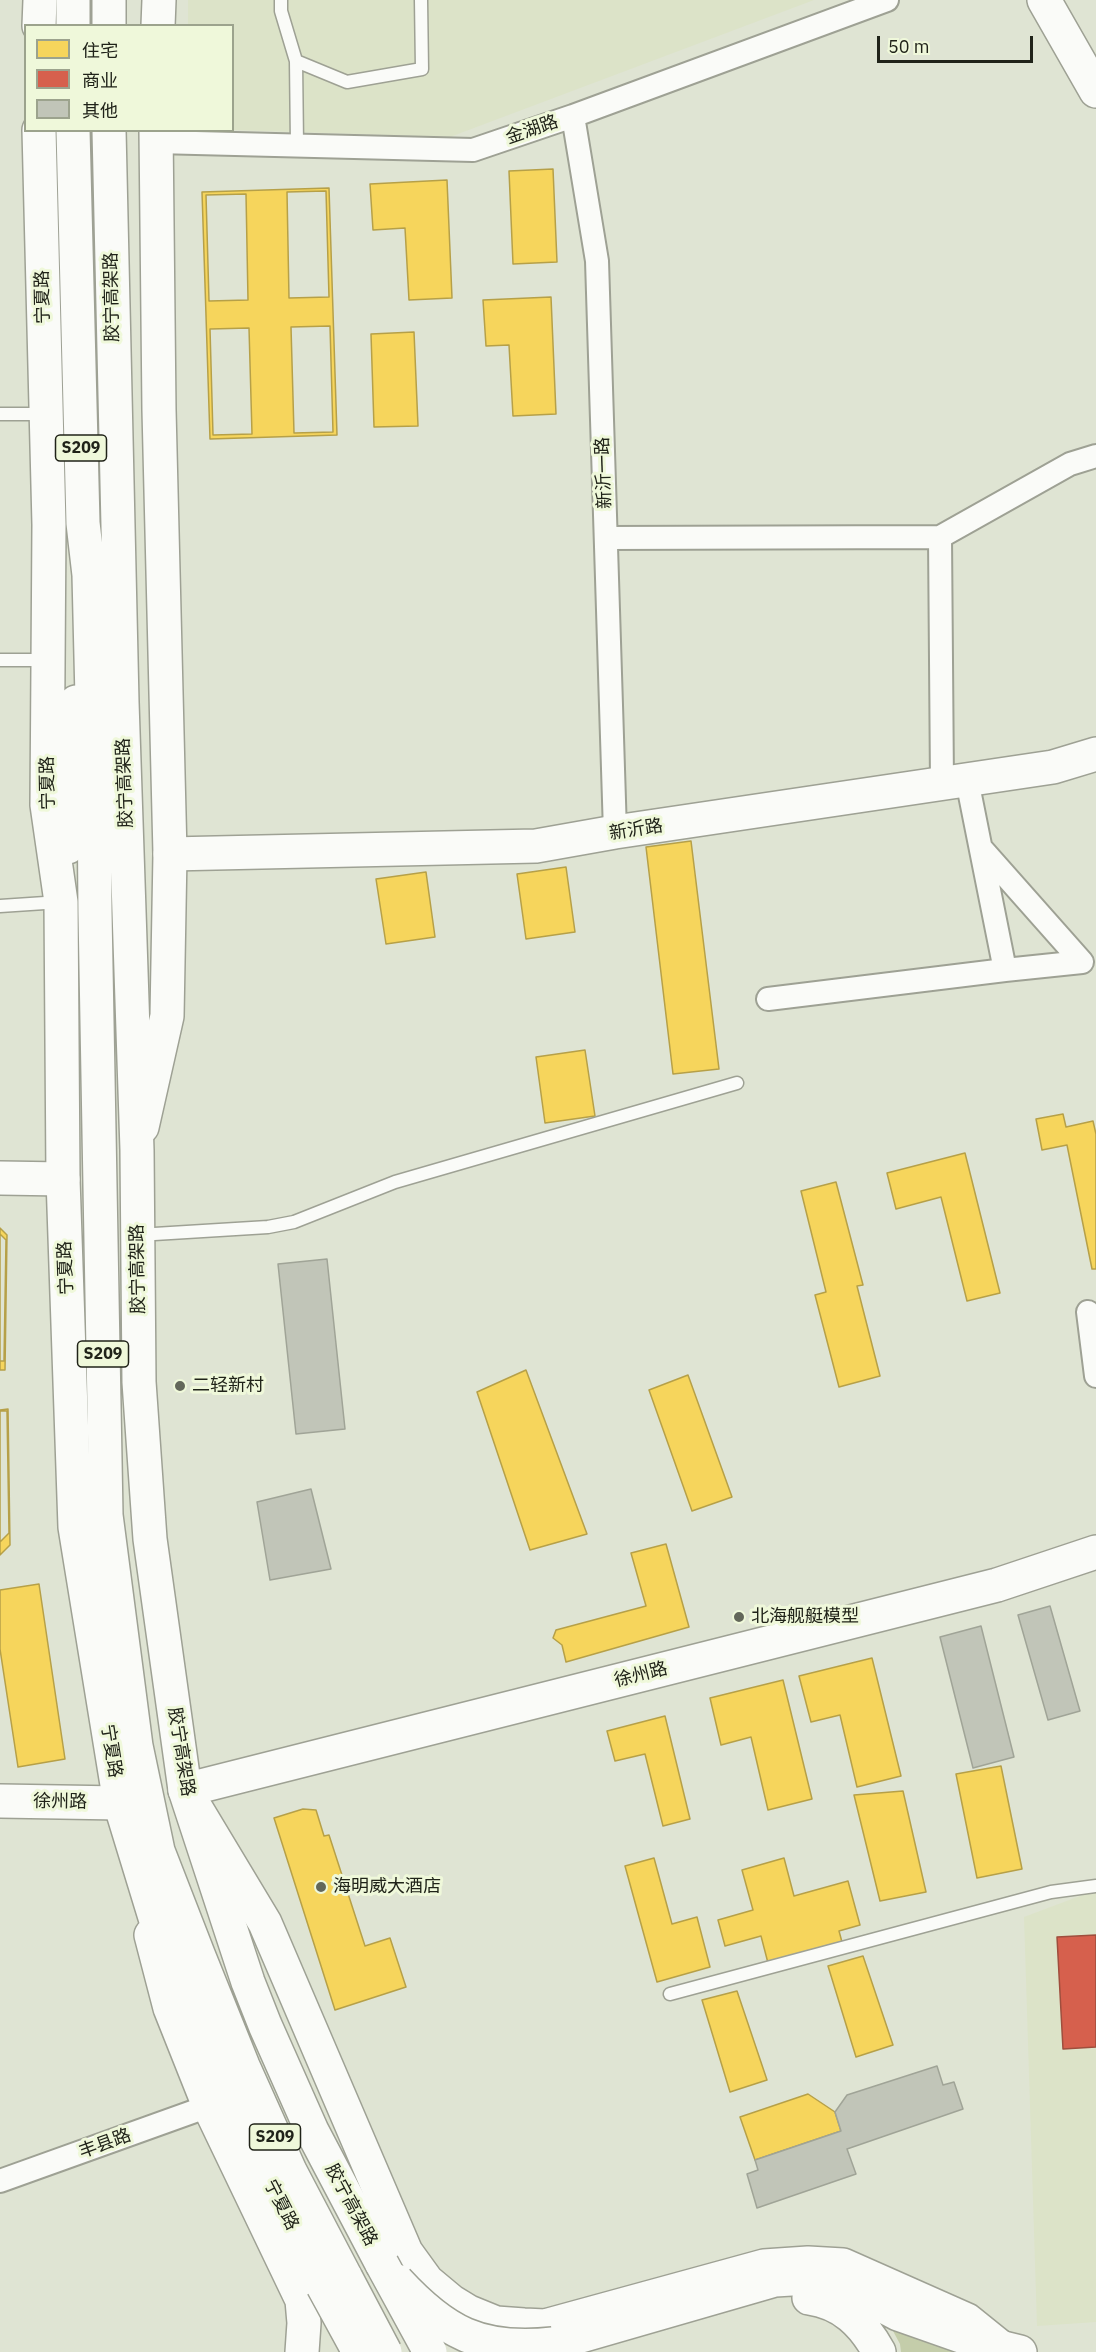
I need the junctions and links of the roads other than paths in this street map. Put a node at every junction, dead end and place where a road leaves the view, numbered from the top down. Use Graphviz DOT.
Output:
graph roads {
  1 [pos="40,0"];
  2 [pos="73,0"];
  3 [pos="109,0"];
  4 [pos="159,0"];
  5 [pos="281,0"];
  6 [pos="421,0"];
  7 [pos="887,0"];
  8 [pos="1044,0"];
  9 [pos="39,24"];
  10 [pos="73,24"];
  11 [pos="109,24"];
  12 [pos="158,24"];
  13 [pos="296,61"];
  14 [pos="1096,91"];
  15 [pos="573,116"];
  16 [pos="39,132"];
  17 [pos="73,132"];
  18 [pos="109,132"];
  19 [pos="156,136"];
  20 [pos="297,145"];
  21 [pos="0,414"];
  22 [pos="46,414"];
  23 [pos="1096,456"];
  24 [pos="83,523"];
  25 [pos="940,537"];
  26 [pos="606,538"];
  27 [pos="0,660"];
  28 [pos="48,660"];
  29 [pos="1096,754"];
  30 [pos="954,782"];
  31 [pos="615,832"];
  32 [pos="981,848"];
  33 [pos="171,854"];
  34 [pos="61,902"];
  35 [pos="0,906"];
  36 [pos="1005,970"];
  37 [pos="768,999"];
  38 [pos="737,1083"];
  39 [pos="137,1150"];
  40 [pos="0,1178"];
  41 [pos="63,1179"];
  42 [pos="137,1235"];
  43 [pos="1088,1312"];
  44 [pos="1096,1376"];
  45 [pos="1096,1552"];
  46 [pos="185,1790"];
  47 [pos="0,1801"];
  48 [pos="120,1803"];
  49 [pos="143,1880"];
  50 [pos="1096,1886"];
  51 [pos="670,1994"];
  52 [pos="209,2106"];
  53 [pos="0,2181"];
  54 [pos="382,2264"];
  55 [pos="428,2281"];
  56 [pos="334,2282"];
  57 [pos="303,2337"];
  58 [pos="1012,2350"];
  59 [pos="331,2352"];
  60 [pos="359,2352"];
  61 [pos="385,2352"];
  62 [pos="430,2352"];
  63 [pos="597,2352"];
  64 [pos="879,2352"];
  1 -- 9 [label="main road"];
  2 -- 10 [label="main road"];
  3 -- 11 [label="main road"];
  4 -- 12 [label="main road"];
  5 -- 13 [label="lane"];
  6 -- 13 [label="lane"];
  7 -- 15 [label="street, 金湖路"];
  8 -- 14 [label="main road"];
  13 -- 20 [label="lane"];
  15 -- 20 [label="street, 金湖路"];
  15 -- 26 [label="street, 新沂一路"];
  16 -- 22 [label="main road, 宁夏路"];
  17 -- 24 [label="main road, 胶宁高架路 / S209"];
  18 -- 39 [label="main road, 胶宁高架路 / S209"];
  19 -- 20 [label="street, 金湖路"];
  19 -- 33 [label="main road"];
  21 -- 22 [label="lane"];
  22 -- 28 [label="main road, 宁夏路"];
  23 -- 25 [label="street"];
  24 -- 34 [label="main road"];
  24 -- 56 [label="main road, 胶宁高架路 / S209"];
  25 -- 26 [label="street"];
  25 -- 30 [label="street"];
  26 -- 31 [label="street, 新沂一路"];
  27 -- 28 [label="lane"];
  28 -- 34 [label="main road, 宁夏路"];
  29 -- 30 [label="main road, 新沂路"];
  30 -- 31 [label="main road, 新沂路"];
  30 -- 32 [label="street"];
  31 -- 33 [label="main road, 新沂路"];
  32 -- 36 [label="street"];
  32 -- 36 [label="street"];
  33 -- 39 [label="main road"];
  34 -- 35 [label="lane"];
  34 -- 41 [label="main road, 宁夏路"];
  36 -- 37 [label="street"];
  38 -- 42 [label="lane"];
  39 -- 42 [label="main road, 胶宁高架路 / S209"];
  40 -- 41 [label="main road"];
  41 -- 48 [label="main road, 宁夏路"];
  42 -- 46 [label="main road, 胶宁高架路 / S209"];
  43 -- 44 [label="street"];
  45 -- 46 [label="main road, 徐州路"];
  46 -- 54 [label="main road, 胶宁高架路 / S209"];
  46 -- 55 [label="main road"];
  47 -- 48 [label="main road, 徐州路"];
  48 -- 49 [label="main road, 宁夏路"];
  49 -- 52 [label="main road"];
  49 -- 56 [label="main road, 宁夏路"];
  50 -- 51 [label="lane"];
  52 -- 53 [label="street, 丰县路"];
  52 -- 57 [label="main road"];
  54 -- 58 [label="main road, bridge"];
  54 -- 62 [label="main road, 胶宁高架路 / S209, bridge"];
  55 -- 57 [label="main road"];
  55 -- 58 [label="main road"];
  56 -- 59 [label="main road, bridge"];
  56 -- 60 [label="main road, 宁夏路, bridge"];
  56 -- 61 [label="main road, 胶宁高架路 / S209, bridge"];
  63 -- 64 [label="main road"];
}
